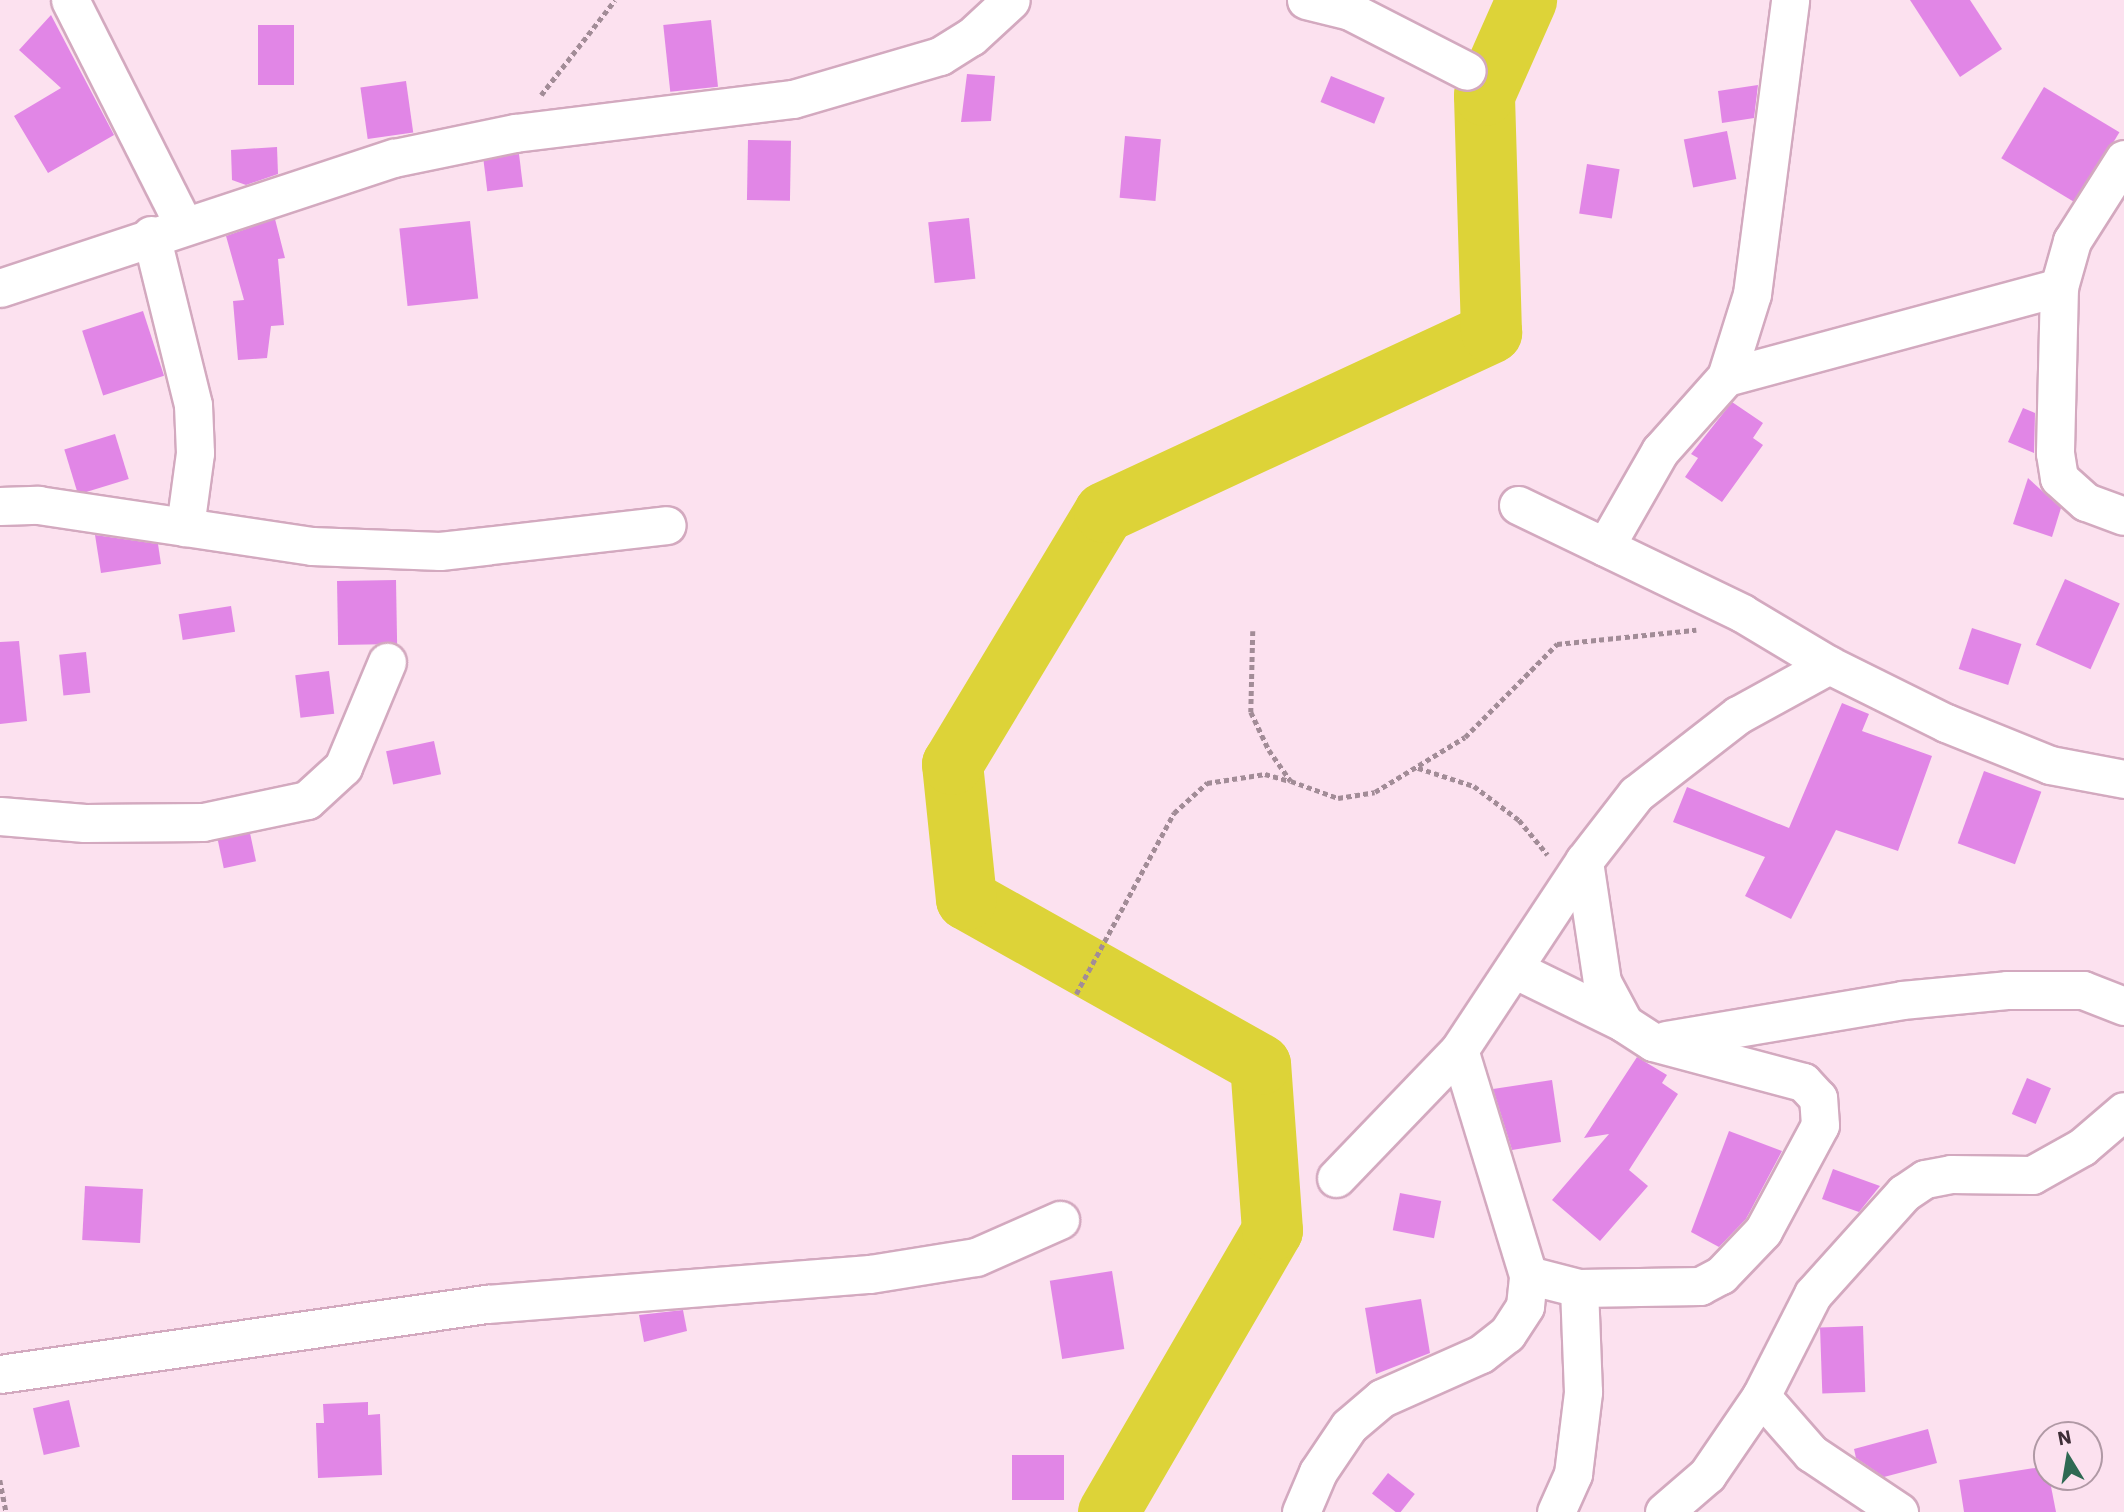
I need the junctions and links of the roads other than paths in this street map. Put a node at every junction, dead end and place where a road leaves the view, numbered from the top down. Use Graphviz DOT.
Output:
graph roads {
  1 [pos="70,0"];
  2 [pos="1011,0"];
  3 [pos="1306,0"];
  4 [pos="1790,0"];
  5 [pos="1352,6"];
  6 [pos="1467,71"];
  7 [pos="2124,159"];
  8 [pos="167,229"];
  9 [pos="2059,287"];
  10 [pos="0,288"];
  11 [pos="1726,377"];
  12 [pos="1518,505"];
  13 [pos="0,506"];
  14 [pos="2124,516"];
  15 [pos="667,525"];
  16 [pos="185,527"];
  17 [pos="1605,547"];
  18 [pos="387,662"];
  19 [pos="1829,665"];
  20 [pos="2124,779"];
  21 [pos="0,816"];
  22 [pos="1577,872"];
  23 [pos="1516,970"];
  24 [pos="2124,1006"];
  25 [pos="1639,1032"];
  26 [pos="1459,1050"];
  27 [pos="2124,1111"];
  28 [pos="1336,1178"];
  29 [pos="1060,1220"];
  30 [pos="1528,1275"];
  31 [pos="1579,1288"];
  32 [pos="0,1374"];
  33 [pos="1761,1396"];
  34 [pos="1301,1512"];
  35 [pos="1556,1512"];
  36 [pos="1664,1512"];
  37 [pos="1899,1512"];
  1 -- 8 [label="street"];
  2 -- 8 [label="street"];
  3 -- 5 [label="street"];
  4 -- 11 [label="street"];
  5 -- 6 [label="street"];
  7 -- 9 [label="street"];
  8 -- 10 [label="street"];
  8 -- 16 [label="street"];
  9 -- 11 [label="street"];
  9 -- 14 [label="street"];
  11 -- 17 [label="street"];
  12 -- 17 [label="street"];
  13 -- 16 [label="street"];
  15 -- 16 [label="street"];
  17 -- 19 [label="street"];
  18 -- 21 [label="street"];
  19 -- 20 [label="street"];
  19 -- 22 [label="street"];
  22 -- 23 [label="street"];
  22 -- 25 [label="street"];
  23 -- 25 [label="street"];
  23 -- 26 [label="street"];
  24 -- 25 [label="street"];
  25 -- 31 [label="street"];
  26 -- 28 [label="street"];
  26 -- 30 [label="street"];
  27 -- 33 [label="street"];
  29 -- 32 [label="street"];
  30 -- 31 [label="street"];
  30 -- 34 [label="street"];
  31 -- 35 [label="street"];
  33 -- 36 [label="street"];
  33 -- 37 [label="street"];
}
